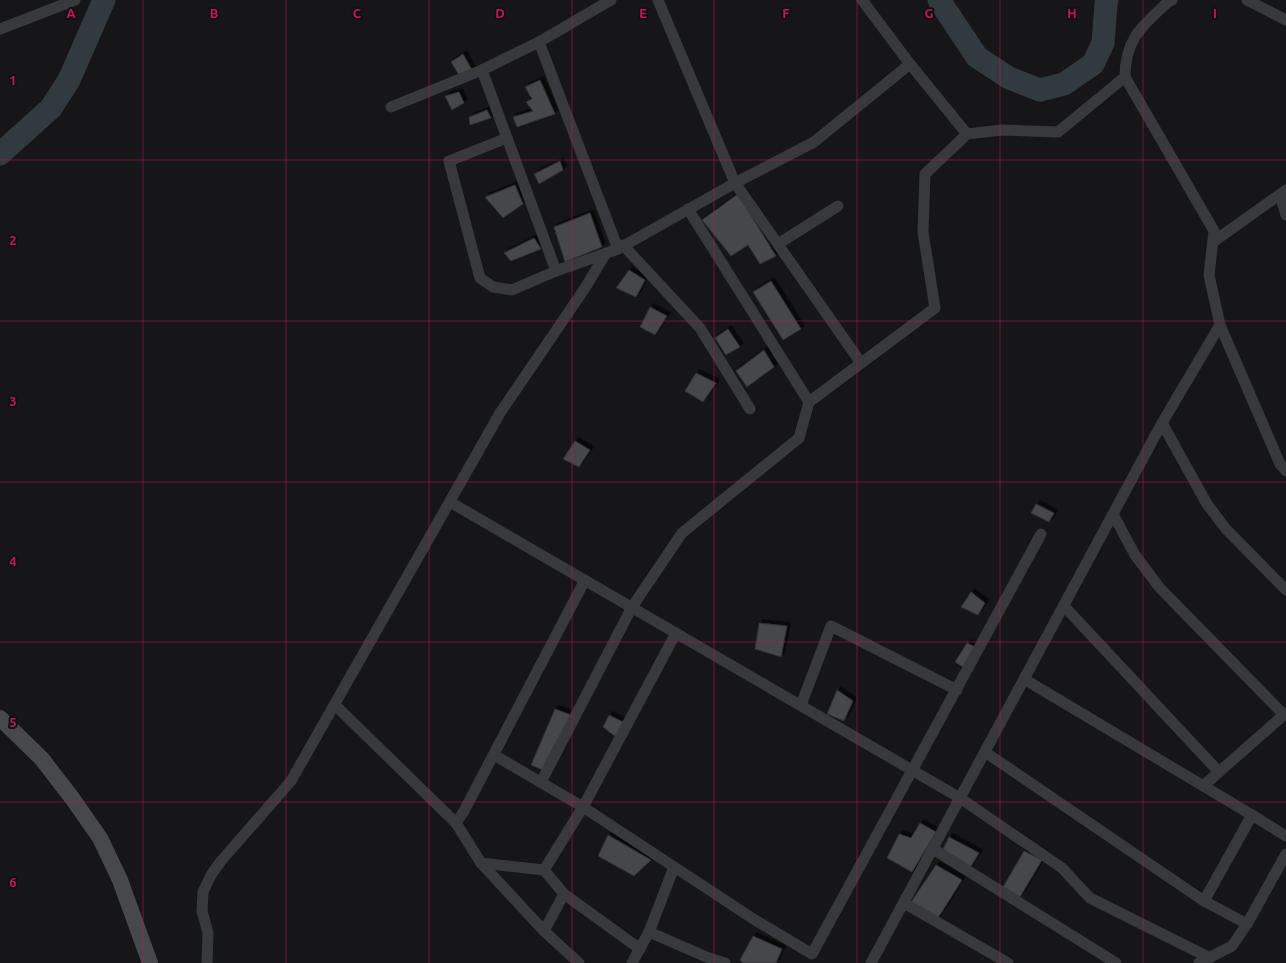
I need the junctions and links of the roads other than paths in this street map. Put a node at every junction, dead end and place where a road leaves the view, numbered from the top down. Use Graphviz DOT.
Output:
graph roads {
  1 [pos="74,0"];
  2 [pos="611,0"];
  3 [pos="658,0"];
  4 [pos="862,0"];
  5 [pos="1247,0"];
  6 [pos="1166,1"];
  7 [pos="1286,20"];
  8 [pos="0,28"];
  9 [pos="539,42"];
  10 [pos="910,64"];
  11 [pos="482,70"];
  12 [pos="1125,77"];
  13 [pos="391,107"];
  14 [pos="966,134"];
  15 [pos="507,138"];
  16 [pos="735,183"];
  17 [pos="1283,192"];
  18 [pos="838,206"];
  19 [pos="688,209"];
  20 [pos="1286,215"];
  21 [pos="1212,242"];
  22 [pos="778,244"];
  23 [pos="620,247"];
  24 [pos="606,253"];
  25 [pos="556,271"];
  26 [pos="1220,326"];
  27 [pos="861,363"];
  28 [pos="809,402"];
  29 [pos="750,409"];
  30 [pos="1162,424"];
  31 [pos="1286,471"];
  32 [pos="450,502"];
  33 [pos="1113,514"];
  34 [pos="1041,534"];
  35 [pos="585,580"];
  36 [pos="1286,590"];
  37 [pos="1064,606"];
  38 [pos="632,607"];
  39 [pos="676,633"];
  40 [pos="1024,679"];
  41 [pos="957,690"];
  42 [pos="335,705"];
  43 [pos="801,705"];
  44 [pos="1285,714"];
  45 [pos="0,718"];
  46 [pos="985,752"];
  47 [pos="494,755"];
  48 [pos="913,770"];
  49 [pos="1219,772"];
  50 [pos="541,782"];
  51 [pos="1203,786"];
  52 [pos="960,798"];
  53 [pos="584,807"];
  54 [pos="1252,815"];
  55 [pos="456,824"];
  56 [pos="1286,836"];
  57 [pos="933,849"];
  58 [pos="1286,854"];
  59 [pos="481,863"];
  60 [pos="674,867"];
  61 [pos="544,870"];
  62 [pos="564,894"];
  63 [pos="1204,901"];
  64 [pos="904,903"];
  65 [pos="1247,924"];
  66 [pos="544,931"];
  67 [pos="649,932"];
  68 [pos="640,949"];
  69 [pos="1210,958"];
  70 [pos="150,963"];
  71 [pos="207,963"];
  72 [pos="579,963"];
  73 [pos="632,963"];
  74 [pos="725,963"];
  75 [pos="871,963"];
  76 [pos="1008,963"];
  77 [pos="1116,963"];
  78 [pos="1199,963"];
  1 -- 8 [label="street"];
  2 -- 9 [label="street"];
  3 -- 16 [label="street"];
  4 -- 10 [label="street"];
  5 -- 7 [label="street"];
  6 -- 12 [label="street"];
  9 -- 11 [label="street"];
  9 -- 23 [label="street"];
  10 -- 14 [label="street"];
  10 -- 16 [label="street"];
  11 -- 13 [label="street"];
  11 -- 15 [label="street"];
  12 -- 14 [label="street"];
  12 -- 21 [label="street"];
  14 -- 27 [label="street"];
  15 -- 25 [label="street"];
  15 -- 25 [label="street"];
  16 -- 19 [label="street"];
  16 -- 22 [label="street"];
  17 -- 20 [label="street"];
  17 -- 21 [label="street"];
  18 -- 22 [label="street"];
  19 -- 23 [label="street"];
  19 -- 28 [label="street"];
  21 -- 26 [label="street"];
  22 -- 27 [label="street"];
  23 -- 24 [label="street"];
  23 -- 29 [label="street"];
  24 -- 25 [label="street"];
  24 -- 32 [label="street"];
  26 -- 30 [label="street"];
  26 -- 31 [label="street"];
  27 -- 28 [label="street"];
  28 -- 38 [label="street"];
  30 -- 33 [label="street"];
  30 -- 36 [label="street"];
  32 -- 35 [label="street"];
  32 -- 42 [label="street"];
  33 -- 37 [label="street"];
  33 -- 44 [label="street"];
  34 -- 41 [label="street"];
  35 -- 38 [label="street"];
  35 -- 47 [label="street"];
  37 -- 40 [label="street"];
  37 -- 49 [label="street"];
  38 -- 39 [label="street"];
  38 -- 50 [label="street"];
  39 -- 43 [label="street"];
  39 -- 53 [label="street"];
  40 -- 46 [label="street"];
  40 -- 51 [label="street"];
  41 -- 43 [label="street"];
  41 -- 48 [label="street"];
  42 -- 55 [label="street"];
  42 -- 71 [label="street"];
  43 -- 48 [label="street"];
  44 -- 49 [label="street"];
  45 -- 70 [label="main road"];
  46 -- 52 [label="street"];
  46 -- 63 [label="street"];
  47 -- 50 [label="street"];
  47 -- 55 [label="street"];
  48 -- 52 [label="street"];
  48 -- 60 [label="street"];
  49 -- 51 [label="street"];
  50 -- 53 [label="street"];
  51 -- 54 [label="street"];
  52 -- 57 [label="street"];
  52 -- 69 [label="street"];
  53 -- 60 [label="street"];
  53 -- 61 [label="street"];
  54 -- 56 [label="street"];
  54 -- 63 [label="street"];
  55 -- 59 [label="street"];
  57 -- 64 [label="street"];
  57 -- 77 [label="street"];
  58 -- 65 [label="street"];
  59 -- 61 [label="street"];
  59 -- 66 [label="street"];
  60 -- 67 [label="street"];
  61 -- 62 [label="street"];
  62 -- 66 [label="street"];
  62 -- 68 [label="street"];
  63 -- 65 [label="street"];
  64 -- 75 [label="street"];
  64 -- 76 [label="street"];
  65 -- 69 [label="street"];
  66 -- 72 [label="street"];
  67 -- 68 [label="street"];
  67 -- 74 [label="street"];
  68 -- 73 [label="street"];
  69 -- 78 [label="street"];
}
